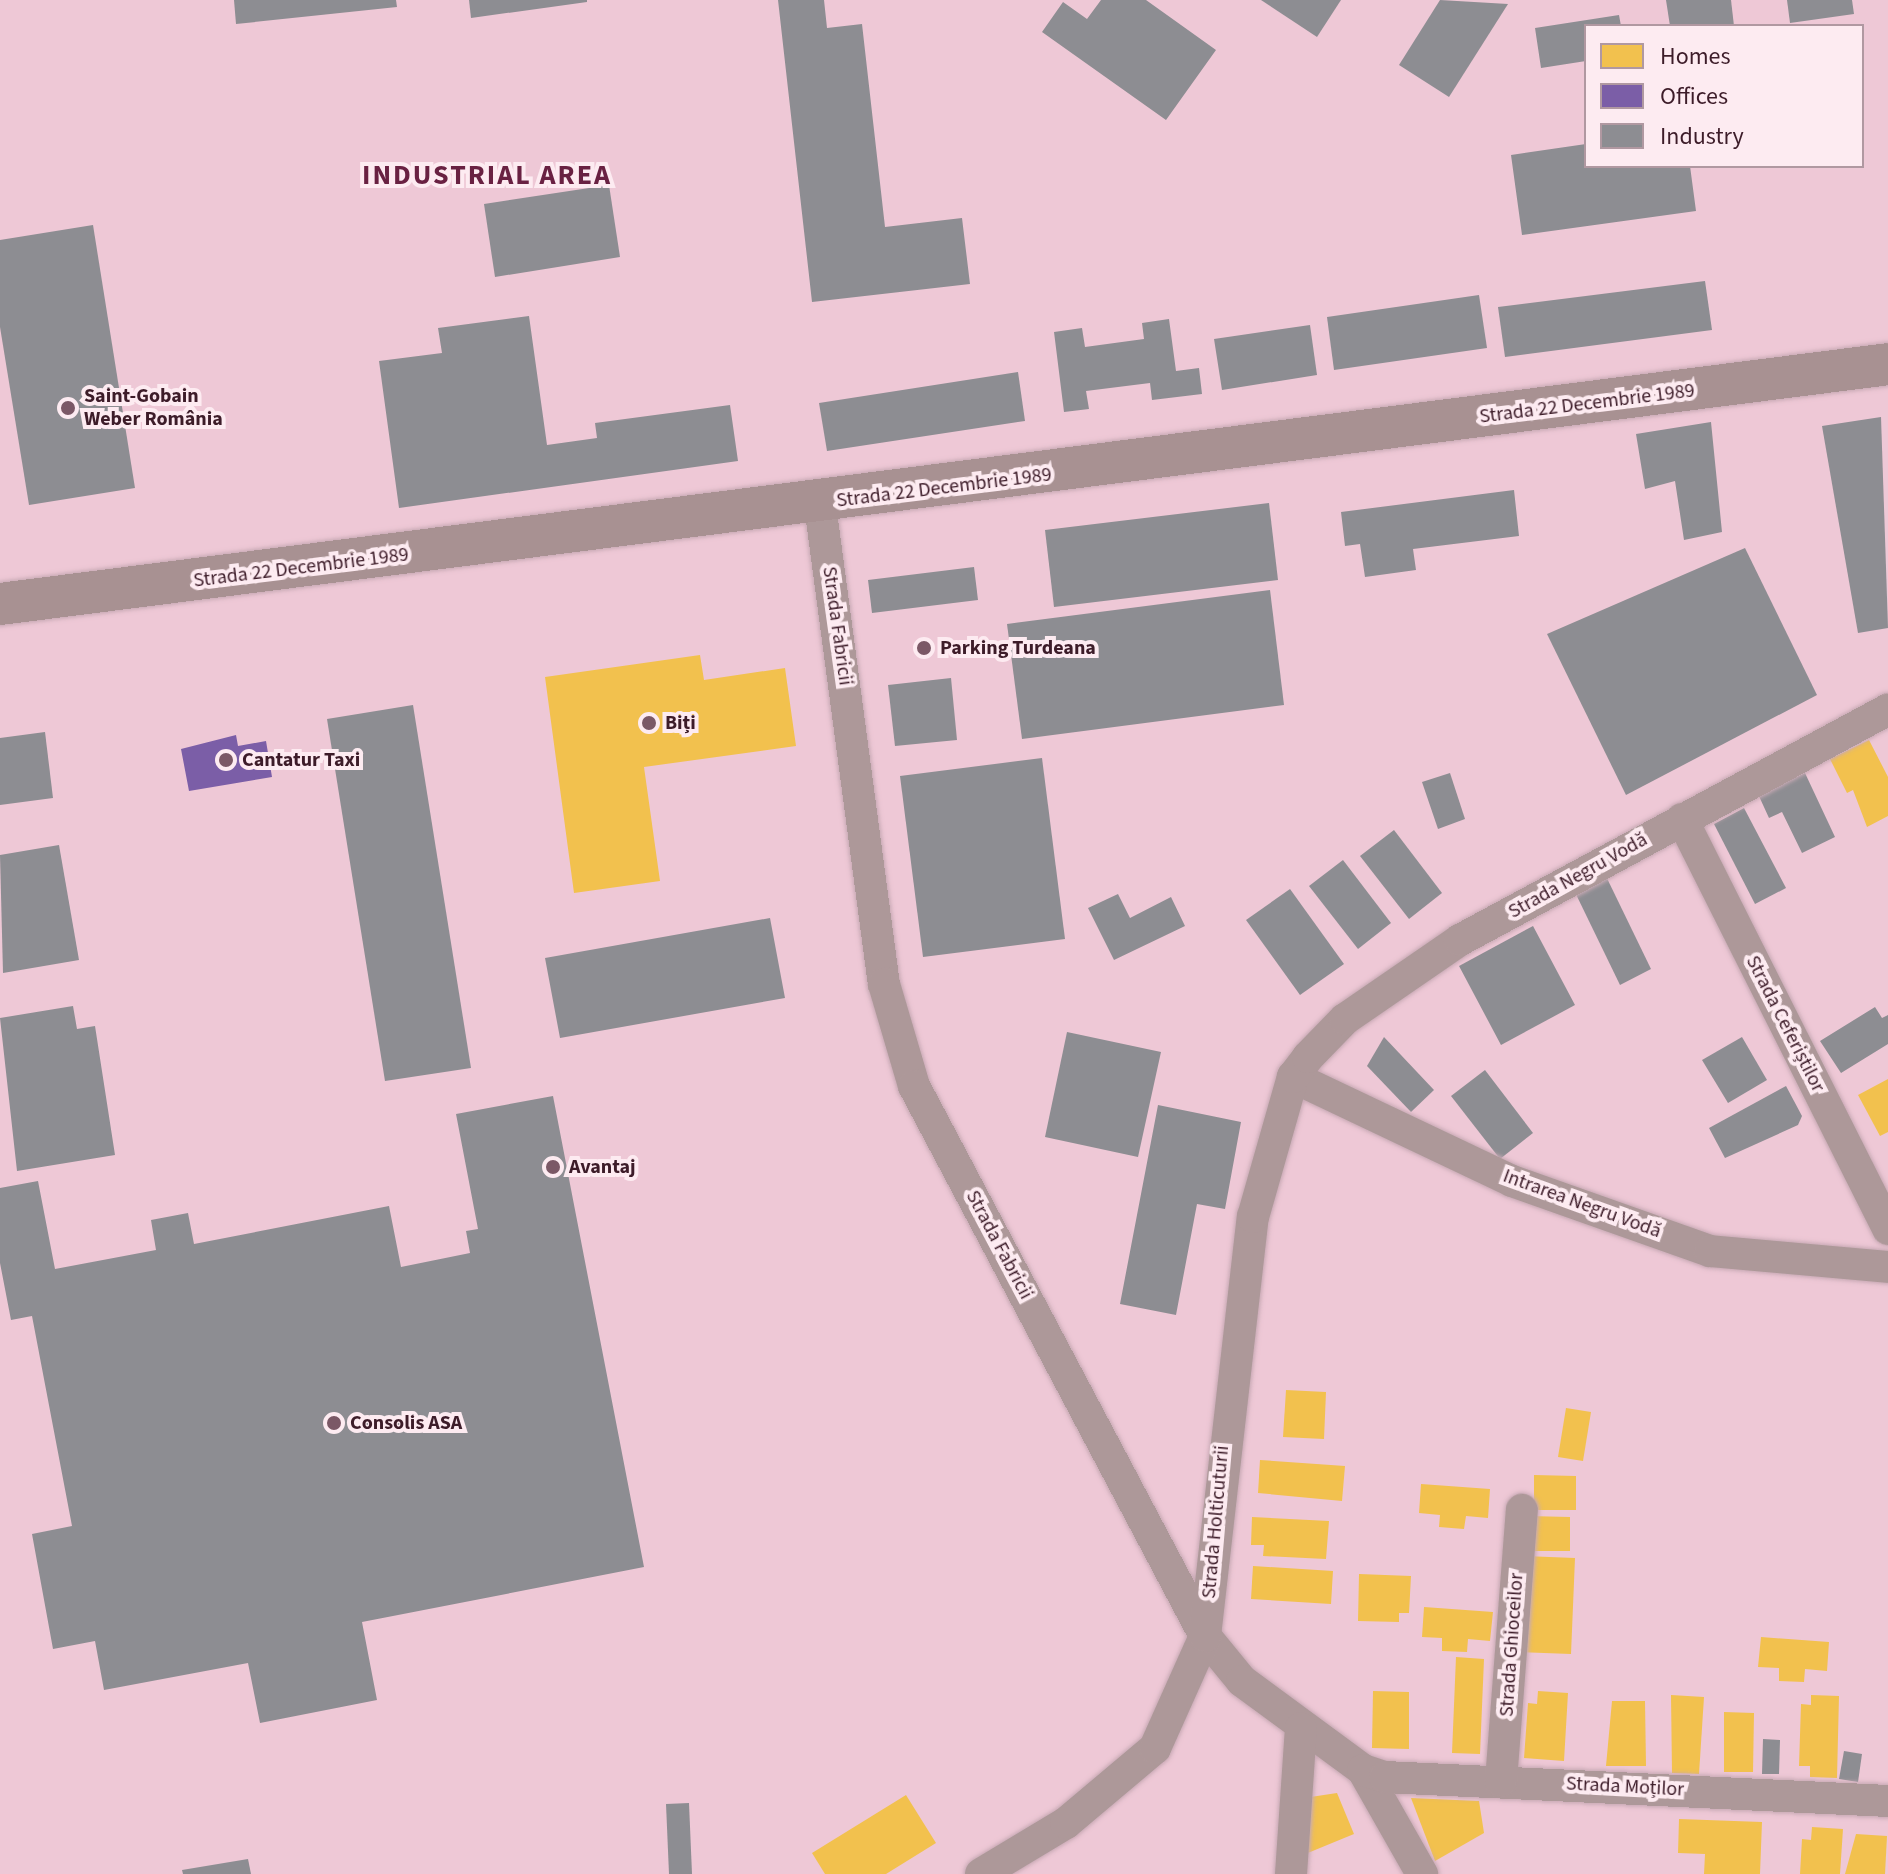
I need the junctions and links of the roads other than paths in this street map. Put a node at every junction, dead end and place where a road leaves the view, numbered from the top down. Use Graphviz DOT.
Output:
graph roads {
  1 [pos="1888,364"];
  2 [pos="820,505"];
  3 [pos="0,604"];
  4 [pos="1888,710"];
  5 [pos="1682,819"];
  6 [pos="1293,1077"];
  7 [pos="1888,1229"];
  8 [pos="1888,1267"];
  9 [pos="1522,1510"];
  10 [pos="1205,1636"];
  11 [pos="1301,1728"];
  12 [pos="1363,1770"];
  13 [pos="1501,1781"];
  14 [pos="1888,1801"];
  15 [pos="981,1874"];
  16 [pos="1291,1874"];
  17 [pos="1422,1874"];
  1 -- 2 [label="main road, Strada 22 Decembrie 1989"];
  2 -- 3 [label="main road, Strada 22 Decembrie 1989"];
  2 -- 10 [label="street, Strada Fabricii"];
  4 -- 5 [label="street, Strada Negru Vodă"];
  5 -- 6 [label="street, Strada Negru Vodă"];
  5 -- 7 [label="street, Strada Ceferiștilor"];
  6 -- 8 [label="street, Intrarea Negru Vodă"];
  6 -- 10 [label="street, Strada Holticuturii"];
  9 -- 13 [label="street, Strada Ghioceilor"];
  10 -- 11 [label="street, Strada Fabricii"];
  10 -- 15 [label="street, Strada Holticuturii"];
  11 -- 12 [label="street, Strada Fabricii"];
  11 -- 16 [label="street"];
  12 -- 13 [label="street, Strada Moților"];
  12 -- 17 [label="street, Strada Fabricii"];
  13 -- 14 [label="street, Strada Moților"];
}
